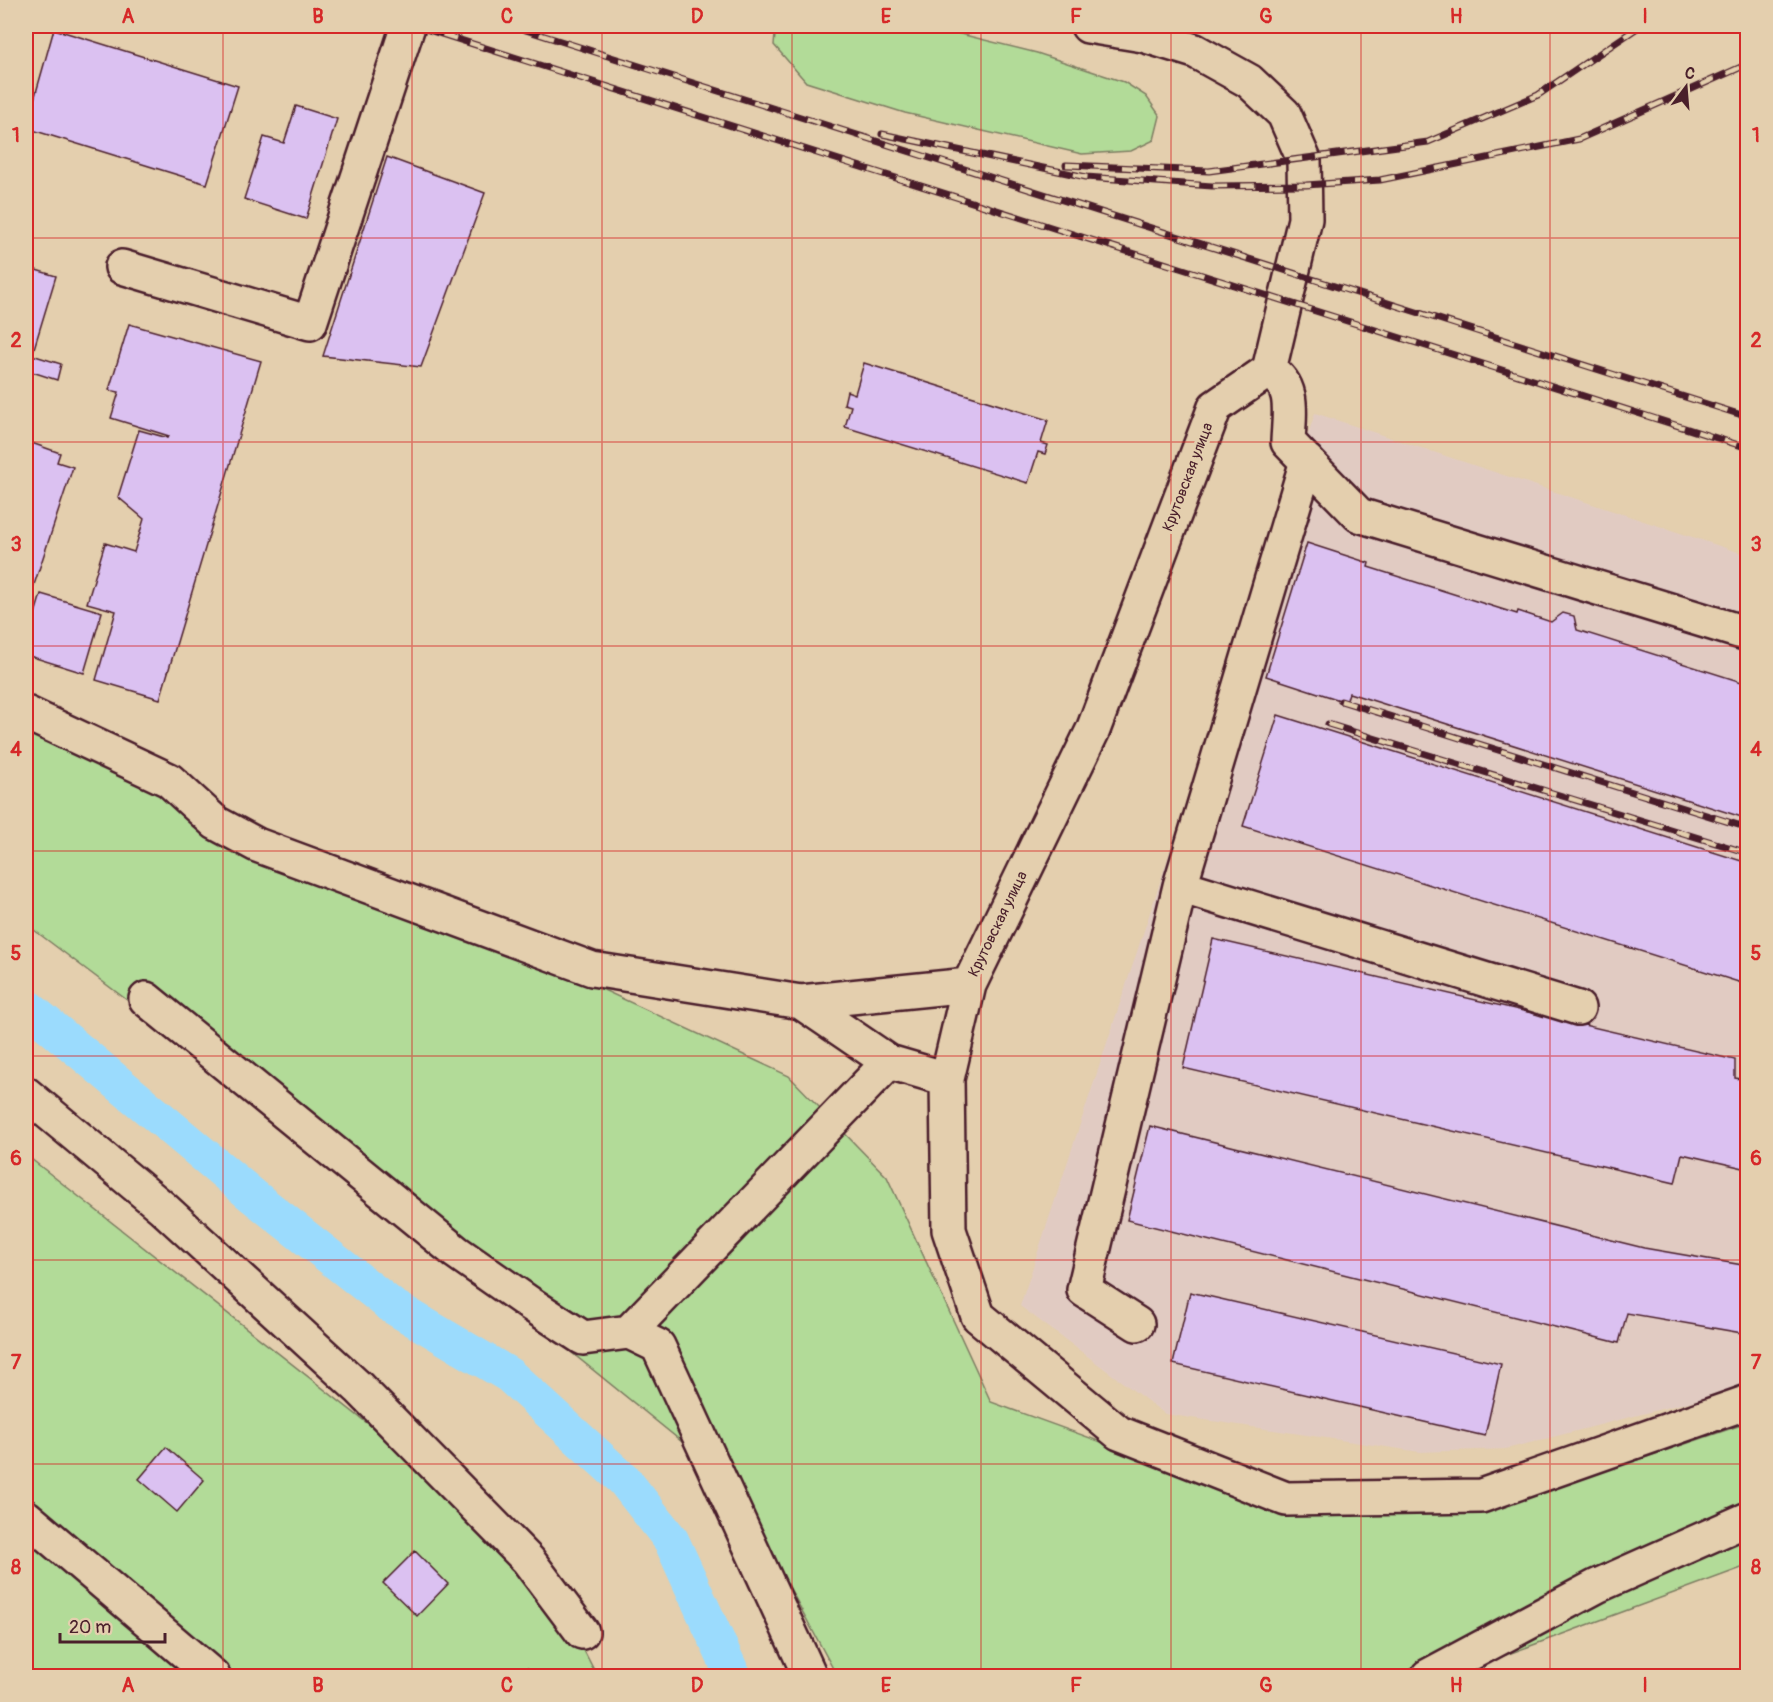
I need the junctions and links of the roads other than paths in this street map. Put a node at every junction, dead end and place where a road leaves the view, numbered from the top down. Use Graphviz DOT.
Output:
graph roads {
  1 [pos="408,26"];
  2 [pos="1088,26"];
  3 [pos="122,267"];
  4 [pos="1269,370"];
  5 [pos="1307,461"];
  6 [pos="1748,634"];
  7 [pos="26,713"];
  8 [pos="1180,886"];
  9 [pos="969,985"];
  10 [pos="146,999"];
  11 [pos="801,1002"];
  12 [pos="1578,1008"];
  13 [pos="889,1062"];
  14 [pos="947,1079"];
  15 [pos="26,1094"];
  16 [pos="1137,1324"];
  17 [pos="629,1332"];
  18 [pos="1748,1402"];
  19 [pos="26,1517"];
  20 [pos="1748,1519"];
  21 [pos="582,1632"];
  22 [pos="213,1677"];
  23 [pos="810,1677"];
  24 [pos="1428,1677"];
  1 -- 3 [label="street"];
  2 -- 4 [label="street"];
  4 -- 5 [label="street"];
  4 -- 9 [label="street, Крутовская улица"];
  5 -- 6 [label="street"];
  5 -- 8 [label="street"];
  7 -- 11 [label="street"];
  8 -- 12 [label="street"];
  8 -- 16 [label="street"];
  9 -- 11 [label="street"];
  9 -- 14 [label="street, Крутовская улица"];
  10 -- 17 [label="street"];
  11 -- 13 [label="street"];
  13 -- 14 [label="street"];
  13 -- 17 [label="street"];
  14 -- 18 [label="street, Крутовская улица"];
  15 -- 21 [label="street"];
  17 -- 23 [label="street"];
  19 -- 22 [label="street"];
  20 -- 24 [label="street"];
}
